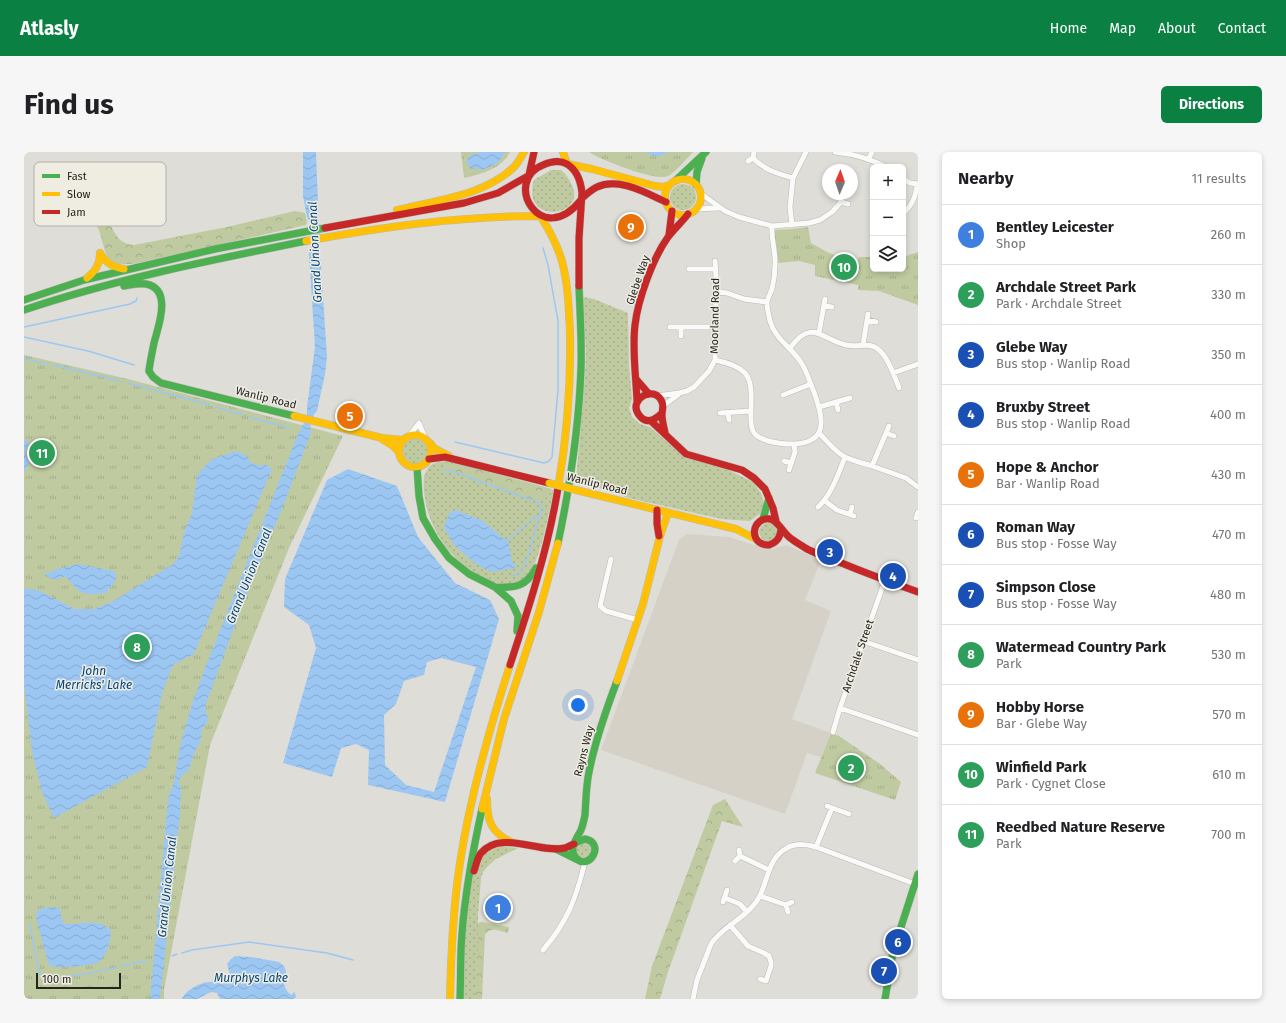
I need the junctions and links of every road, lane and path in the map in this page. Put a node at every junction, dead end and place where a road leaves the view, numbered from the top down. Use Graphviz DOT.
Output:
graph roads {
  1 [pos="524,152"];
  2 [pos="534,152"];
  3 [pos="563,152"];
  4 [pos="754,152"];
  5 [pos="806,152"];
  6 [pos="835,152"];
  7 [pos="872,152"];
  8 [pos="704,154"];
  9 [pos="753,158"];
  10 [pos="869,158"];
  11 [pos="748,161"];
  12 [pos="568,164"];
  13 [pos="880,164"];
  14 [pos="528,176"];
  15 [pos="793,178"];
  16 [pos="906,181"];
  17 [pos="672,183"];
  18 [pos="917,184"];
  19 [pos="696,185"];
  20 [pos="700,193"];
  21 [pos="582,199"];
  22 [pos="666,202"];
  23 [pos="841,202"];
  24 [pos="848,204"];
  25 [pos="720,208"];
  26 [pos="696,209"];
  27 [pos="906,210"];
  28 [pos="672,211"];
  29 [pos="688,214"];
  30 [pos="540,216"];
  31 [pos="359,221"];
  32 [pos="792,225"];
  33 [pos="772,226"];
  34 [pos="668,238"];
  35 [pos="716,261"];
  36 [pos="689,269"];
  37 [pos="126,270"];
  38 [pos="716,270"];
  39 [pos="84,280"];
  40 [pos="717,292"];
  41 [pos="77,293"];
  42 [pos="825,299"];
  43 [pos="24,300"];
  44 [pos="767,302"];
  45 [pos="824,306"];
  46 [pos="832,308"];
  47 [pos="24,310"];
  48 [pos="876,322"];
  49 [pos="670,327"];
  50 [pos="681,327"];
  51 [pos="714,327"];
  52 [pos="819,333"];
  53 [pos="681,336"];
  54 [pos="863,345"];
  55 [pos="790,348"];
  56 [pos="714,360"];
  57 [pos="918,364"];
  58 [pos="893,373"];
  59 [pos="636,379"];
  60 [pos="811,384"];
  61 [pos="899,388"];
  62 [pos="679,393"];
  63 [pos="650,394"];
  64 [pos="783,395"];
  65 [pos="657,396"];
  66 [pos="850,398"];
  67 [pos="637,401"];
  68 [pos="836,402"];
  69 [pos="819,408"];
  70 [pos="662,410"];
  71 [pos="838,410"];
  72 [pos="751,411"];
  73 [pos="720,413"];
  74 [pos="728,413"];
  75 [pos="729,420"];
  76 [pos="651,421"];
  77 [pos="889,426"];
  78 [pos="665,433"];
  79 [pos="819,433"];
  80 [pos="886,433"];
  81 [pos="894,436"];
  82 [pos="382,438"];
  83 [pos="406,438"];
  84 [pos="427,440"];
  85 [pos="794,444"];
  86 [pos="399,452"];
  87 [pos="845,457"];
  88 [pos="429,459"];
  89 [pos="454,459"];
  90 [pos="784,461"];
  91 [pos="791,463"];
  92 [pos="872,466"];
  93 [pos="417,467"];
  94 [pos="789,470"];
  95 [pos="918,487"];
  96 [pos="769,498"];
  97 [pos="825,501"];
  98 [pos="818,507"];
  99 [pos="852,507"];
  100 [pos="657,510"];
  101 [pos="668,513"];
  102 [pos="762,520"];
  103 [pos="776,522"];
  104 [pos="756,526"];
  105 [pos="736,529"];
  106 [pos="781,529"];
  107 [pos="659,536"];
  108 [pos="756,539"];
  109 [pos="778,541"];
  110 [pos="796,542"];
  111 [pos="545,550"];
  112 [pos="610,559"];
  113 [pos="885,580"];
  114 [pos="495,587"];
  115 [pos="918,592"];
  116 [pos="638,620"];
  117 [pos="863,641"];
  118 [pos="918,660"];
  119 [pos="512,662"];
  120 [pos="840,708"];
  121 [pos="833,732"];
  122 [pos="918,735"];
  123 [pos="489,777"];
  124 [pos="849,814"];
  125 [pos="584,822"];
  126 [pos="592,842"];
  127 [pos="514,843"];
  128 [pos="575,843"];
  129 [pos="816,847"];
  130 [pos="555,849"];
  131 [pos="739,850"];
  132 [pos="740,856"];
  133 [pos="576,859"];
  134 [pos="735,861"];
  135 [pos="585,862"];
  136 [pos="769,870"];
  137 [pos="918,874"];
  138 [pos="915,884"];
  139 [pos="727,890"];
  140 [pos="760,896"];
  141 [pos="466,899"];
  142 [pos="792,902"];
  143 [pos="786,905"];
  144 [pos="747,912"];
  145 [pos="788,912"];
  146 [pos="730,925"];
  147 [pos="543,950"];
  148 [pos="760,979"];
  149 [pos="450,999"];
  150 [pos="460,999"];
  151 [pos="693,999"];
  152 [pos="885,999"];
  1 -- 31 [label="main road"];
  2 -- 14 [label="main road"];
  3 -- 12 [label="main road"];
  4 -- 9 [label="street"];
  5 -- 15 [label="street"];
  6 -- 10 [label="street"];
  7 -- 10 [label="street"];
  8 -- 17 [label="main road"];
  8 -- 19 [label="main road"];
  9 -- 11 [label="street"];
  9 -- 15 [label="street"];
  10 -- 13 [label="street"];
  12 -- 14 [label="main road"];
  12 -- 17 [label="main road"];
  12 -- 21 [label="main road"];
  14 -- 30 [label="main road"];
  14 -- 31 [label="main road"];
  15 -- 32 [label="street"];
  16 -- 18 [label="street"];
  17 -- 19 [label="main road"];
  17 -- 22 [label="main road"];
  18 -- 27 [label="street"];
  19 -- 20 [label="main road"];
  20 -- 25 [label="street"];
  20 -- 26 [label="main road"];
  21 -- 22 [label="main road"];
  21 -- 30 [label="main road"];
  21 -- 123 [label="main road"];
  22 -- 28 [label="main road"];
  23 -- 24 [label="street"];
  23 -- 32 [label="street"];
  25 -- 26 [label="street"];
  25 -- 33 [label="street"];
  26 -- 29 [label="main road"];
  28 -- 29 [label="main road"];
  28 -- 34 [label="main road, Glebe Way"];
  29 -- 34 [label="main road, Glebe Way"];
  30 -- 41 [label="main road"];
  30 -- 111 [label="main road"];
  31 -- 37 [label="main road"];
  32 -- 33 [label="street"];
  33 -- 44 [label="street"];
  34 -- 59 [label="main road, Glebe Way"];
  35 -- 38 [label="street, Moorland Road"];
  36 -- 38 [label="street, Moorland Road"];
  37 -- 39 [label="main road"];
  37 -- 39 [label="main road"];
  38 -- 40 [label="street, Moorland Road"];
  39 -- 43 [label="main road"];
  40 -- 44 [label="street"];
  40 -- 51 [label="street, Moorland Road"];
  41 -- 47 [label="main road"];
  41 -- 82 [label="main road, Wanlip Road"];
  42 -- 45 [label="street"];
  44 -- 55 [label="street"];
  45 -- 46 [label="street"];
  45 -- 52 [label="street"];
  48 -- 54 [label="street"];
  49 -- 50 [label="street"];
  50 -- 51 [label="street"];
  50 -- 53 [label="street"];
  51 -- 56 [label="street, Moorland Road"];
  52 -- 54 [label="street"];
  52 -- 55 [label="street"];
  54 -- 58 [label="street"];
  55 -- 60 [label="street"];
  56 -- 62 [label="street, Moorland Road"];
  56 -- 72 [label="street"];
  57 -- 58 [label="street"];
  58 -- 61 [label="street"];
  59 -- 63 [label="main road"];
  59 -- 67 [label="main road, Glebe Way"];
  60 -- 64 [label="street"];
  60 -- 69 [label="street"];
  62 -- 65 [label="street, Moorland Road"];
  62 -- 70 [label="street, Moorland Road"];
  63 -- 65 [label="main road"];
  63 -- 67 [label="main road"];
  65 -- 70 [label="main road"];
  66 -- 68 [label="street"];
  67 -- 76 [label="main road"];
  68 -- 69 [label="street"];
  68 -- 71 [label="street"];
  69 -- 79 [label="street"];
  70 -- 76 [label="main road"];
  70 -- 78 [label="main road"];
  72 -- 74 [label="street"];
  72 -- 85 [label="street"];
  73 -- 74 [label="street"];
  74 -- 75 [label="street"];
  76 -- 78 [label="main road"];
  77 -- 80 [label="street"];
  78 -- 96 [label="main road"];
  79 -- 85 [label="street"];
  79 -- 87 [label="street"];
  80 -- 81 [label="street"];
  80 -- 92 [label="street"];
  82 -- 83 [label="main road, Wanlip Road"];
  82 -- 86 [label="main road, Wanlip Road"];
  83 -- 84 [label="main road"];
  83 -- 84 [label="street"];
  83 -- 86 [label="main road"];
  84 -- 88 [label="main road"];
  84 -- 89 [label="main road, Wanlip Road"];
  85 -- 91 [label="street"];
  86 -- 93 [label="main road"];
  87 -- 92 [label="street"];
  87 -- 97 [label="street"];
  88 -- 89 [label="main road, Wanlip Road"];
  88 -- 93 [label="main road"];
  89 -- 100 [label="main road, Wanlip Road, bridge"];
  90 -- 91 [label="street"];
  91 -- 94 [label="street"];
  92 -- 95 [label="street"];
  93 -- 114 [label="main road"];
  96 -- 102 [label="main road"];
  96 -- 103 [label="main road"];
  97 -- 98 [label="street"];
  97 -- 99 [label="street"];
  100 -- 101 [label="main road, Wanlip Road"];
  100 -- 107 [label="main road, Rayns Way"];
  101 -- 105 [label="main road, Wanlip Road"];
  101 -- 107 [label="main road, Rayns Way"];
  102 -- 103 [label="main road"];
  102 -- 104 [label="main road"];
  103 -- 106 [label="main road"];
  104 -- 105 [label="main road, Wanlip Road"];
  104 -- 108 [label="main road"];
  105 -- 108 [label="main road, Wanlip Road"];
  106 -- 109 [label="main road"];
  106 -- 110 [label="main road"];
  107 -- 116 [label="main road, Rayns Way"];
  108 -- 109 [label="main road"];
  109 -- 110 [label="main road"];
  110 -- 113 [label="main road"];
  111 -- 114 [label="main road"];
  111 -- 119 [label="main road"];
  112 -- 116 [label="street"];
  113 -- 115 [label="main road"];
  113 -- 117 [label="street, Archdale Street"];
  114 -- 119 [label="main road"];
  116 -- 125 [label="main road, Rayns Way"];
  117 -- 118 [label="street"];
  117 -- 120 [label="street, Archdale Street"];
  119 -- 149 [label="main road"];
  120 -- 121 [label="street, Archdale Street"];
  120 -- 122 [label="street"];
  123 -- 127 [label="main road"];
  123 -- 141 [label="main road"];
  124 -- 129 [label="street"];
  125 -- 126 [label="main road, Rayns Way"];
  125 -- 128 [label="main road, Rayns Way"];
  126 -- 128 [label="main road"];
  126 -- 135 [label="main road"];
  127 -- 130 [label="main road"];
  127 -- 141 [label="main road"];
  128 -- 130 [label="main road"];
  128 -- 133 [label="main road"];
  129 -- 136 [label="street"];
  129 -- 138 [label="street"];
  130 -- 133 [label="main road"];
  131 -- 132 [label="street"];
  132 -- 134 [label="street"];
  132 -- 136 [label="street"];
  133 -- 135 [label="main road"];
  135 -- 147 [label="street"];
  136 -- 140 [label="street"];
  137 -- 138 [label="main road"];
  138 -- 152 [label="main road"];
  139 -- 144 [label="street"];
  140 -- 143 [label="street"];
  140 -- 144 [label="street"];
  141 -- 150 [label="main road"];
  142 -- 143 [label="street"];
  143 -- 145 [label="street"];
  144 -- 146 [label="street"];
  146 -- 148 [label="street"];
  146 -- 151 [label="street"];
}
